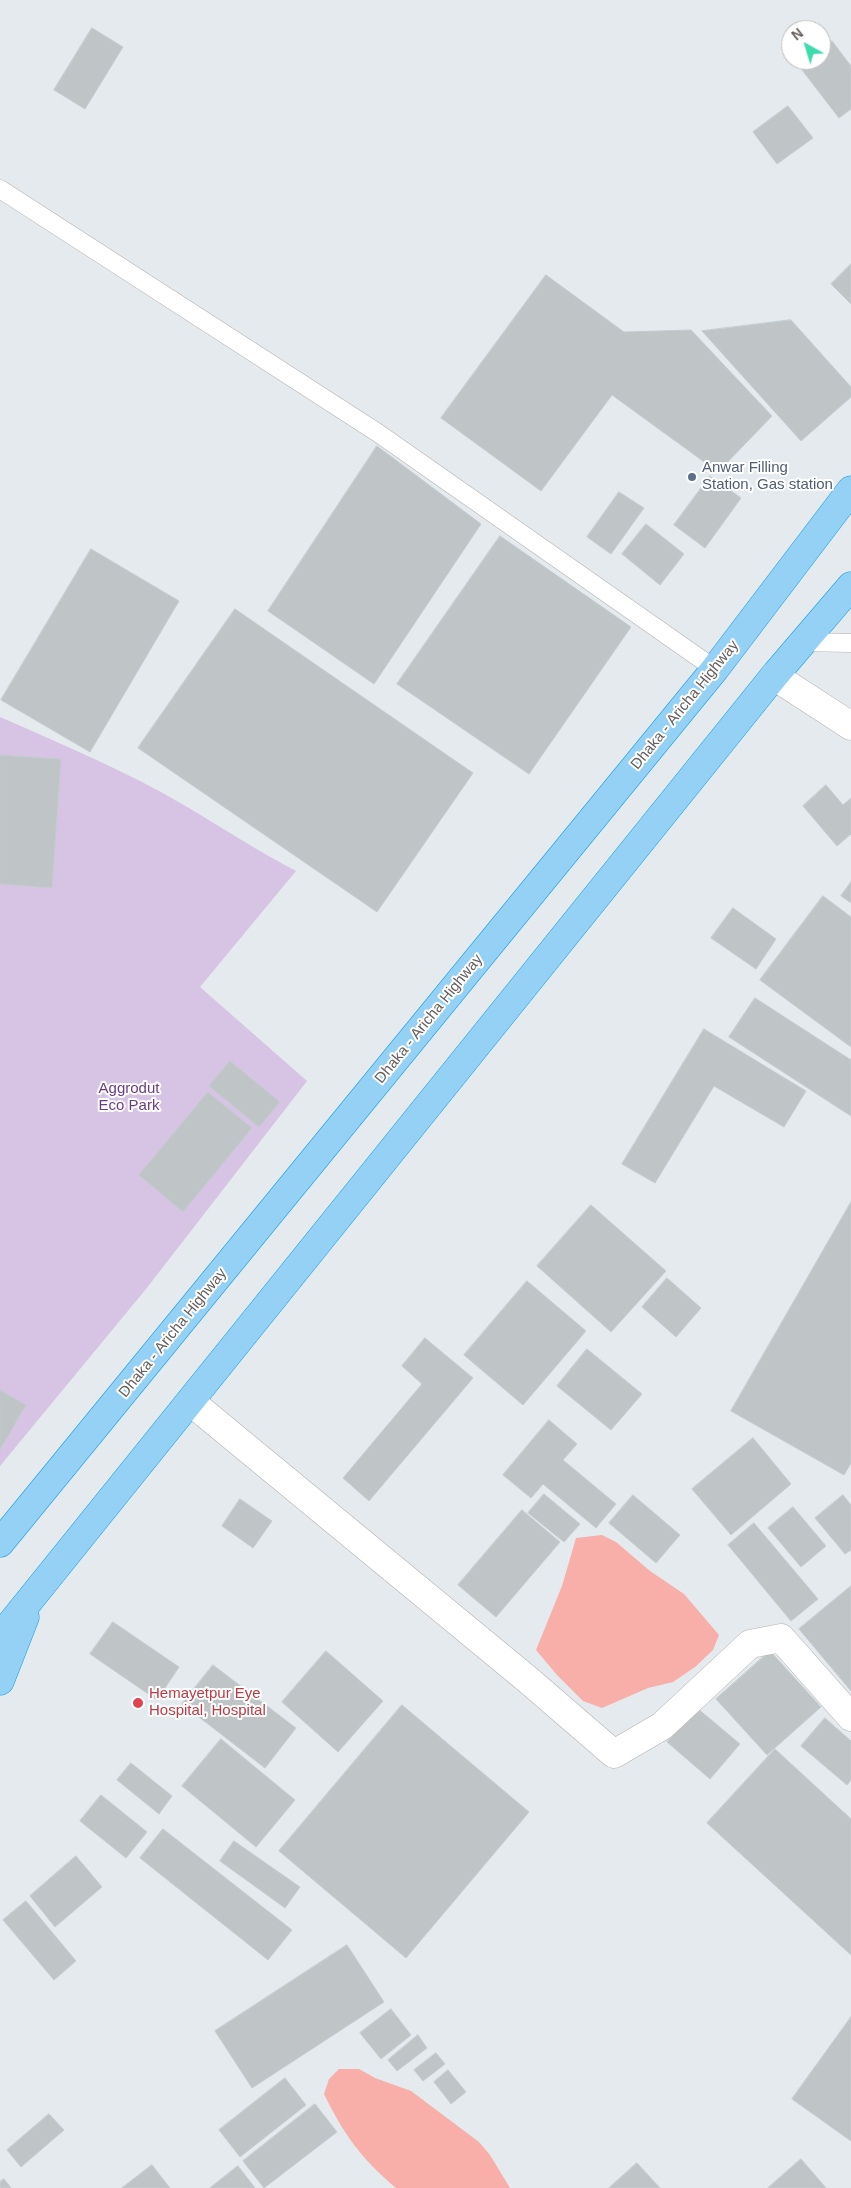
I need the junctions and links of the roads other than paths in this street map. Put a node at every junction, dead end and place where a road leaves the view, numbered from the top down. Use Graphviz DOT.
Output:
graph roads {
  1 [pos="0,189"];
  2 [pos="851,490"];
  3 [pos="851,586"];
  4 [pos="801,642"];
  5 [pos="851,643"];
  6 [pos="715,669"];
  7 [pos="774,676"];
  8 [pos="851,726"];
  9 [pos="191,1402"];
  10 [pos="0,1543"];
  11 [pos="34,1595"];
  12 [pos="0,1637"];
  13 [pos="0,1681"];
  14 [pos="851,1717"];
  1 -- 6 [label="lane"];
  2 -- 6 [label="highway, Dhaka - Aricha Highway"];
  3 -- 4 [label="highway"];
  4 -- 5 [label="lane"];
  4 -- 7 [label="highway"];
  6 -- 10 [label="highway, Dhaka - Aricha Highway"];
  7 -- 8 [label="street"];
  7 -- 9 [label="highway"];
  9 -- 11 [label="highway"];
  9 -- 14 [label="street"];
  11 -- 12 [label="highway"];
  11 -- 13 [label="highway"];
}
